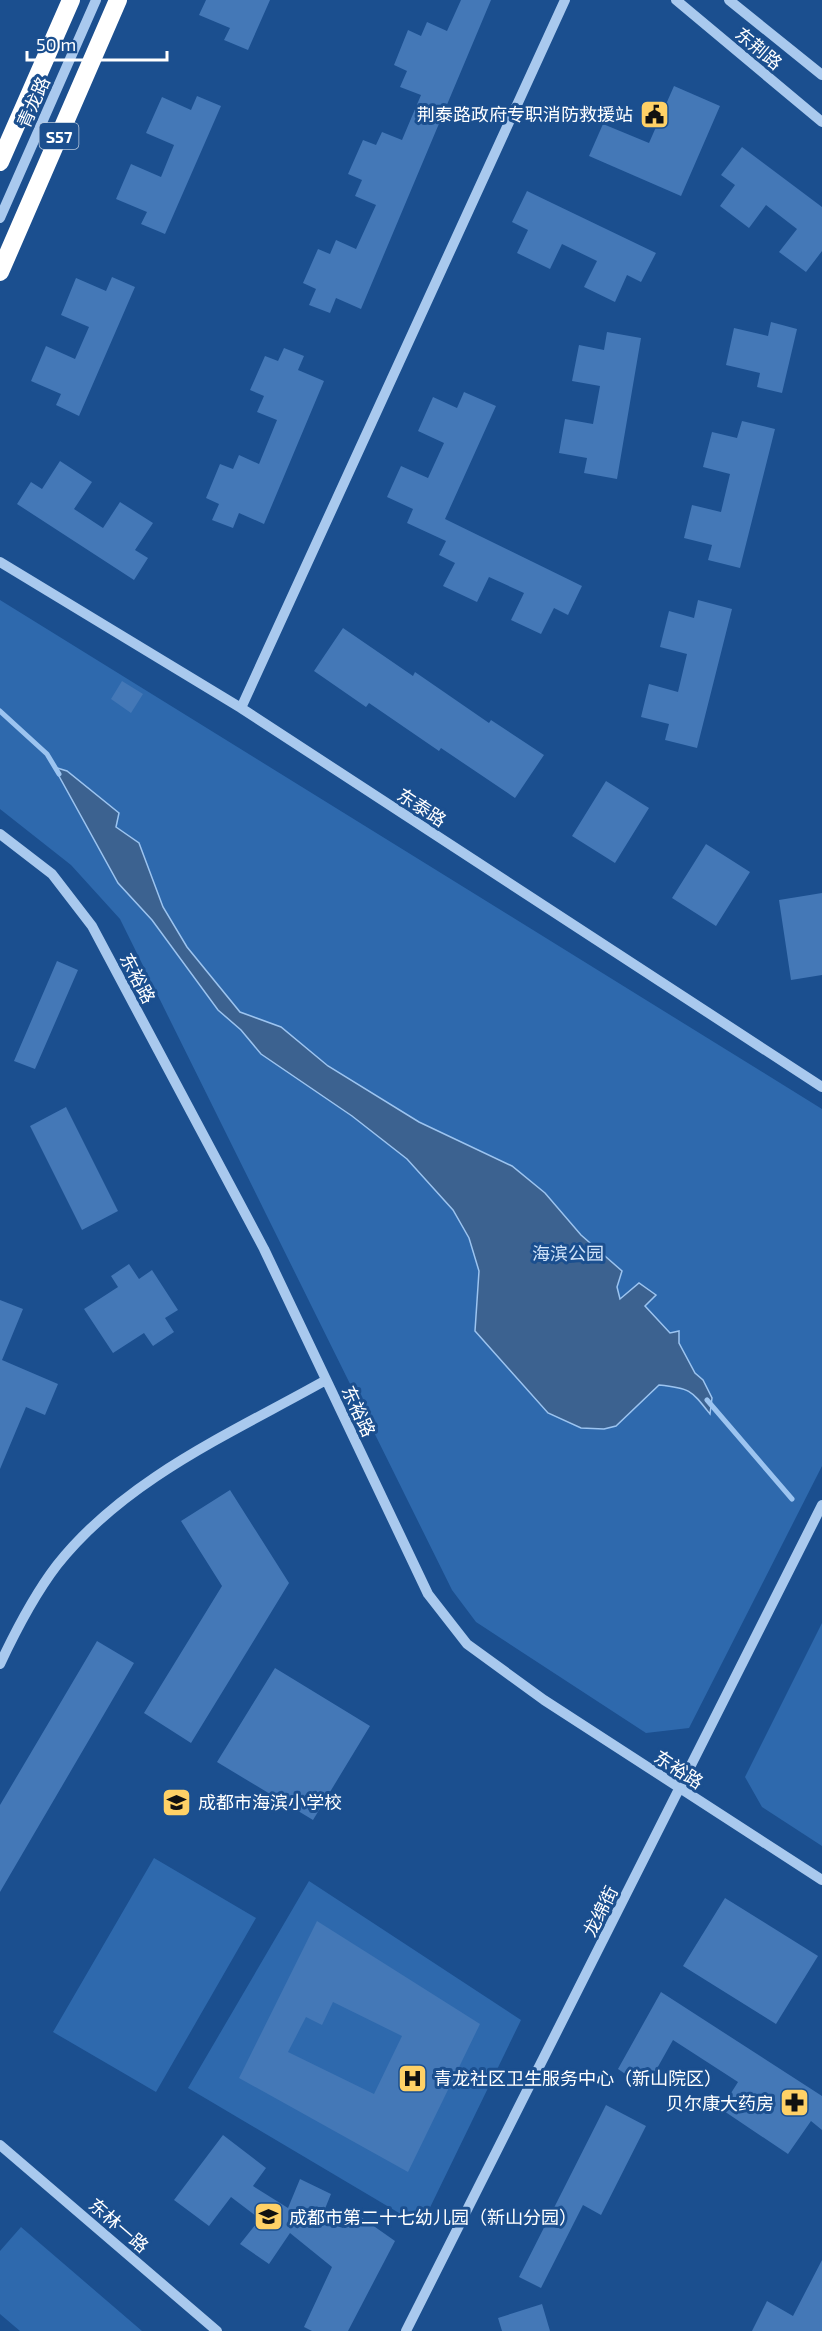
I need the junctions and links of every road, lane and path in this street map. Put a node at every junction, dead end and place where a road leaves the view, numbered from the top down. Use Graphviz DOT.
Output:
graph roads {
  1 [pos="71,0"];
  2 [pos="96,0"];
  3 [pos="118,0"];
  4 [pos="565,0"];
  5 [pos="676,0"];
  6 [pos="729,0"];
  7 [pos="822,75"];
  8 [pos="822,122"];
  9 [pos="0,162"];
  10 [pos="0,218"];
  11 [pos="0,272"];
  12 [pos="0,562"];
  13 [pos="241,708"];
  14 [pos="0,834"];
  15 [pos="822,1088"];
  16 [pos="326,1380"];
  17 [pos="822,1505"];
  18 [pos="0,1664"];
  19 [pos="679,1789"];
  20 [pos="822,1880"];
  21 [pos="0,2145"];
  22 [pos="217,2331"];
  23 [pos="406,2331"];
  1 -- 9 [label="highway, S57"];
  2 -- 10 [label="street, 青龙路"];
  3 -- 11 [label="highway, S57"];
  4 -- 13 [label="street"];
  5 -- 8 [label="street, 东荆路"];
  6 -- 7 [label="street, 东荆路"];
  12 -- 13 [label="street, 东泰路"];
  13 -- 15 [label="street, 东泰路"];
  14 -- 16 [label="street, 东裕路"];
  16 -- 18 [label="street"];
  16 -- 19 [label="street, 东裕路"];
  17 -- 19 [label="street, 龙绵街"];
  19 -- 20 [label="street, 东裕路"];
  19 -- 23 [label="street, 龙绵街"];
  21 -- 22 [label="street, 东林一路"];
}
